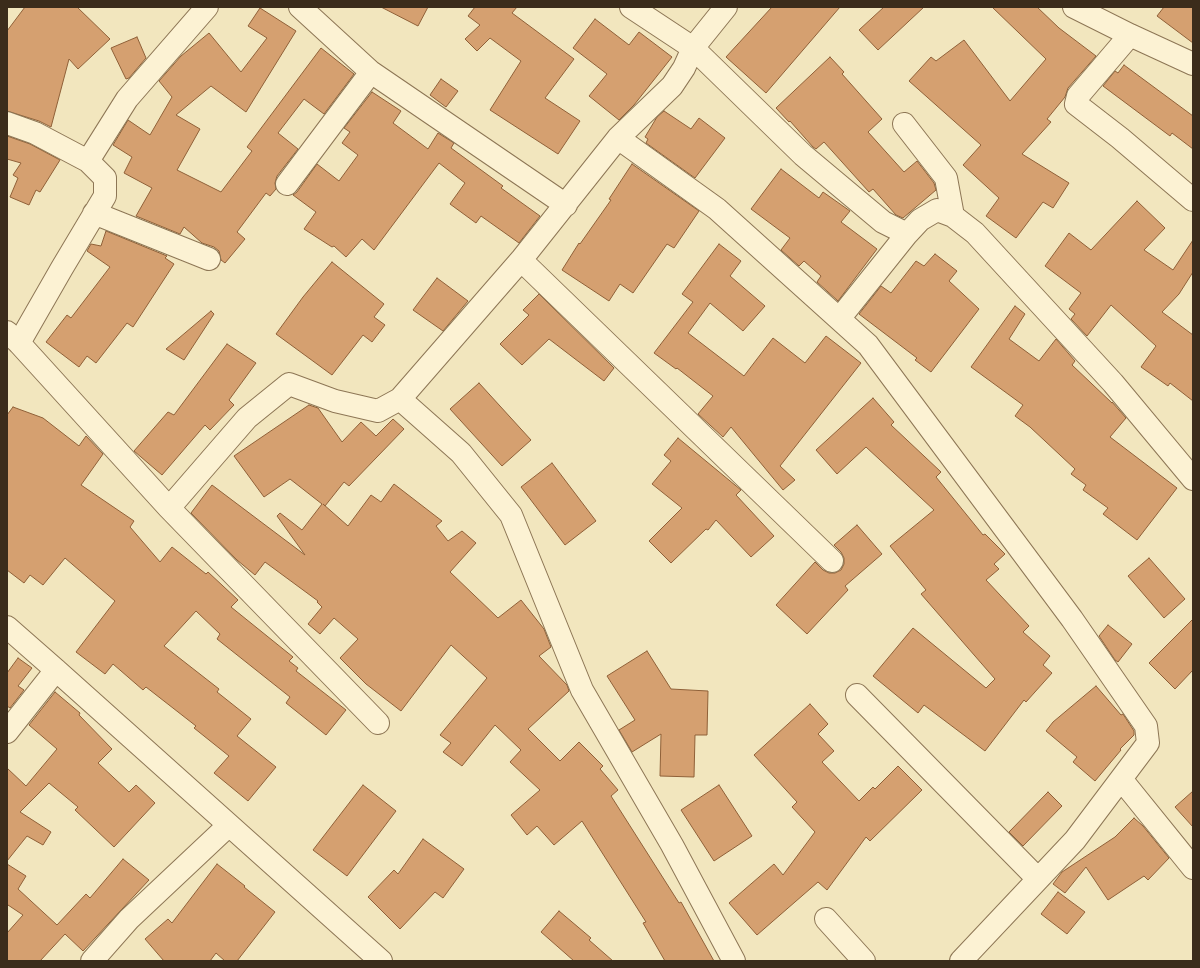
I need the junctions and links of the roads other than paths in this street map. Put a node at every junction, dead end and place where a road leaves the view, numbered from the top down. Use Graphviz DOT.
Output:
graph roads {
  1 [pos="207,7"];
  2 [pos="300,7"];
  3 [pos="631,7"];
  4 [pos="726,7"];
  5 [pos="1074,7"];
  6 [pos="1130,35"];
  7 [pos="693,48"];
  8 [pos="1193,64"];
  9 [pos="371,72"];
  10 [pos="7,123"];
  11 [pos="904,124"];
  12 [pos="618,138"];
  13 [pos="88,161"];
  14 [pos="287,184"];
  15 [pos="1193,200"];
  16 [pos="566,205"];
  17 [pos="94,213"];
  18 [pos="953,216"];
  19 [pos="907,234"];
  20 [pos="209,259"];
  21 [pos="521,260"];
  22 [pos="839,319"];
  23 [pos="13,338"];
  24 [pos="400,399"];
  25 [pos="1193,479"];
  26 [pos="169,508"];
  27 [pos="832,561"];
  28 [pos="7,627"];
  29 [pos="56,670"];
  30 [pos="857,695"];
  31 [pos="378,723"];
  32 [pos="7,732"];
  33 [pos="1121,779"];
  34 [pos="229,825"];
  35 [pos="1193,868"];
  36 [pos="1038,879"];
  37 [pos="826,919"];
  38 [pos="92,961"];
  39 [pos="381,961"];
  40 [pos="734,961"];
  41 [pos="864,961"];
  42 [pos="962,961"];
  1 -- 13 [label="street"];
  2 -- 9 [label="street"];
  3 -- 7 [label="street"];
  4 -- 7 [label="street"];
  5 -- 6 [label="street"];
  6 -- 8 [label="street"];
  6 -- 15 [label="street"];
  7 -- 12 [label="street"];
  7 -- 19 [label="street"];
  9 -- 14 [label="street"];
  9 -- 16 [label="street"];
  10 -- 13 [label="street"];
  11 -- 18 [label="street"];
  12 -- 16 [label="street"];
  12 -- 22 [label="street"];
  13 -- 17 [label="street"];
  16 -- 21 [label="street"];
  17 -- 20 [label="street"];
  17 -- 23 [label="street"];
  18 -- 19 [label="street"];
  18 -- 25 [label="street"];
  19 -- 22 [label="street"];
  21 -- 24 [label="street"];
  21 -- 27 [label="street"];
  22 -- 33 [label="street"];
  23 -- 26 [label="street"];
  24 -- 26 [label="street"];
  24 -- 40 [label="street"];
  26 -- 31 [label="street"];
  28 -- 29 [label="street"];
  29 -- 32 [label="street"];
  29 -- 34 [label="street"];
  30 -- 36 [label="street"];
  33 -- 35 [label="street"];
  33 -- 36 [label="street"];
  34 -- 38 [label="street"];
  34 -- 39 [label="street"];
  36 -- 42 [label="street"];
  37 -- 41 [label="street"];
}
